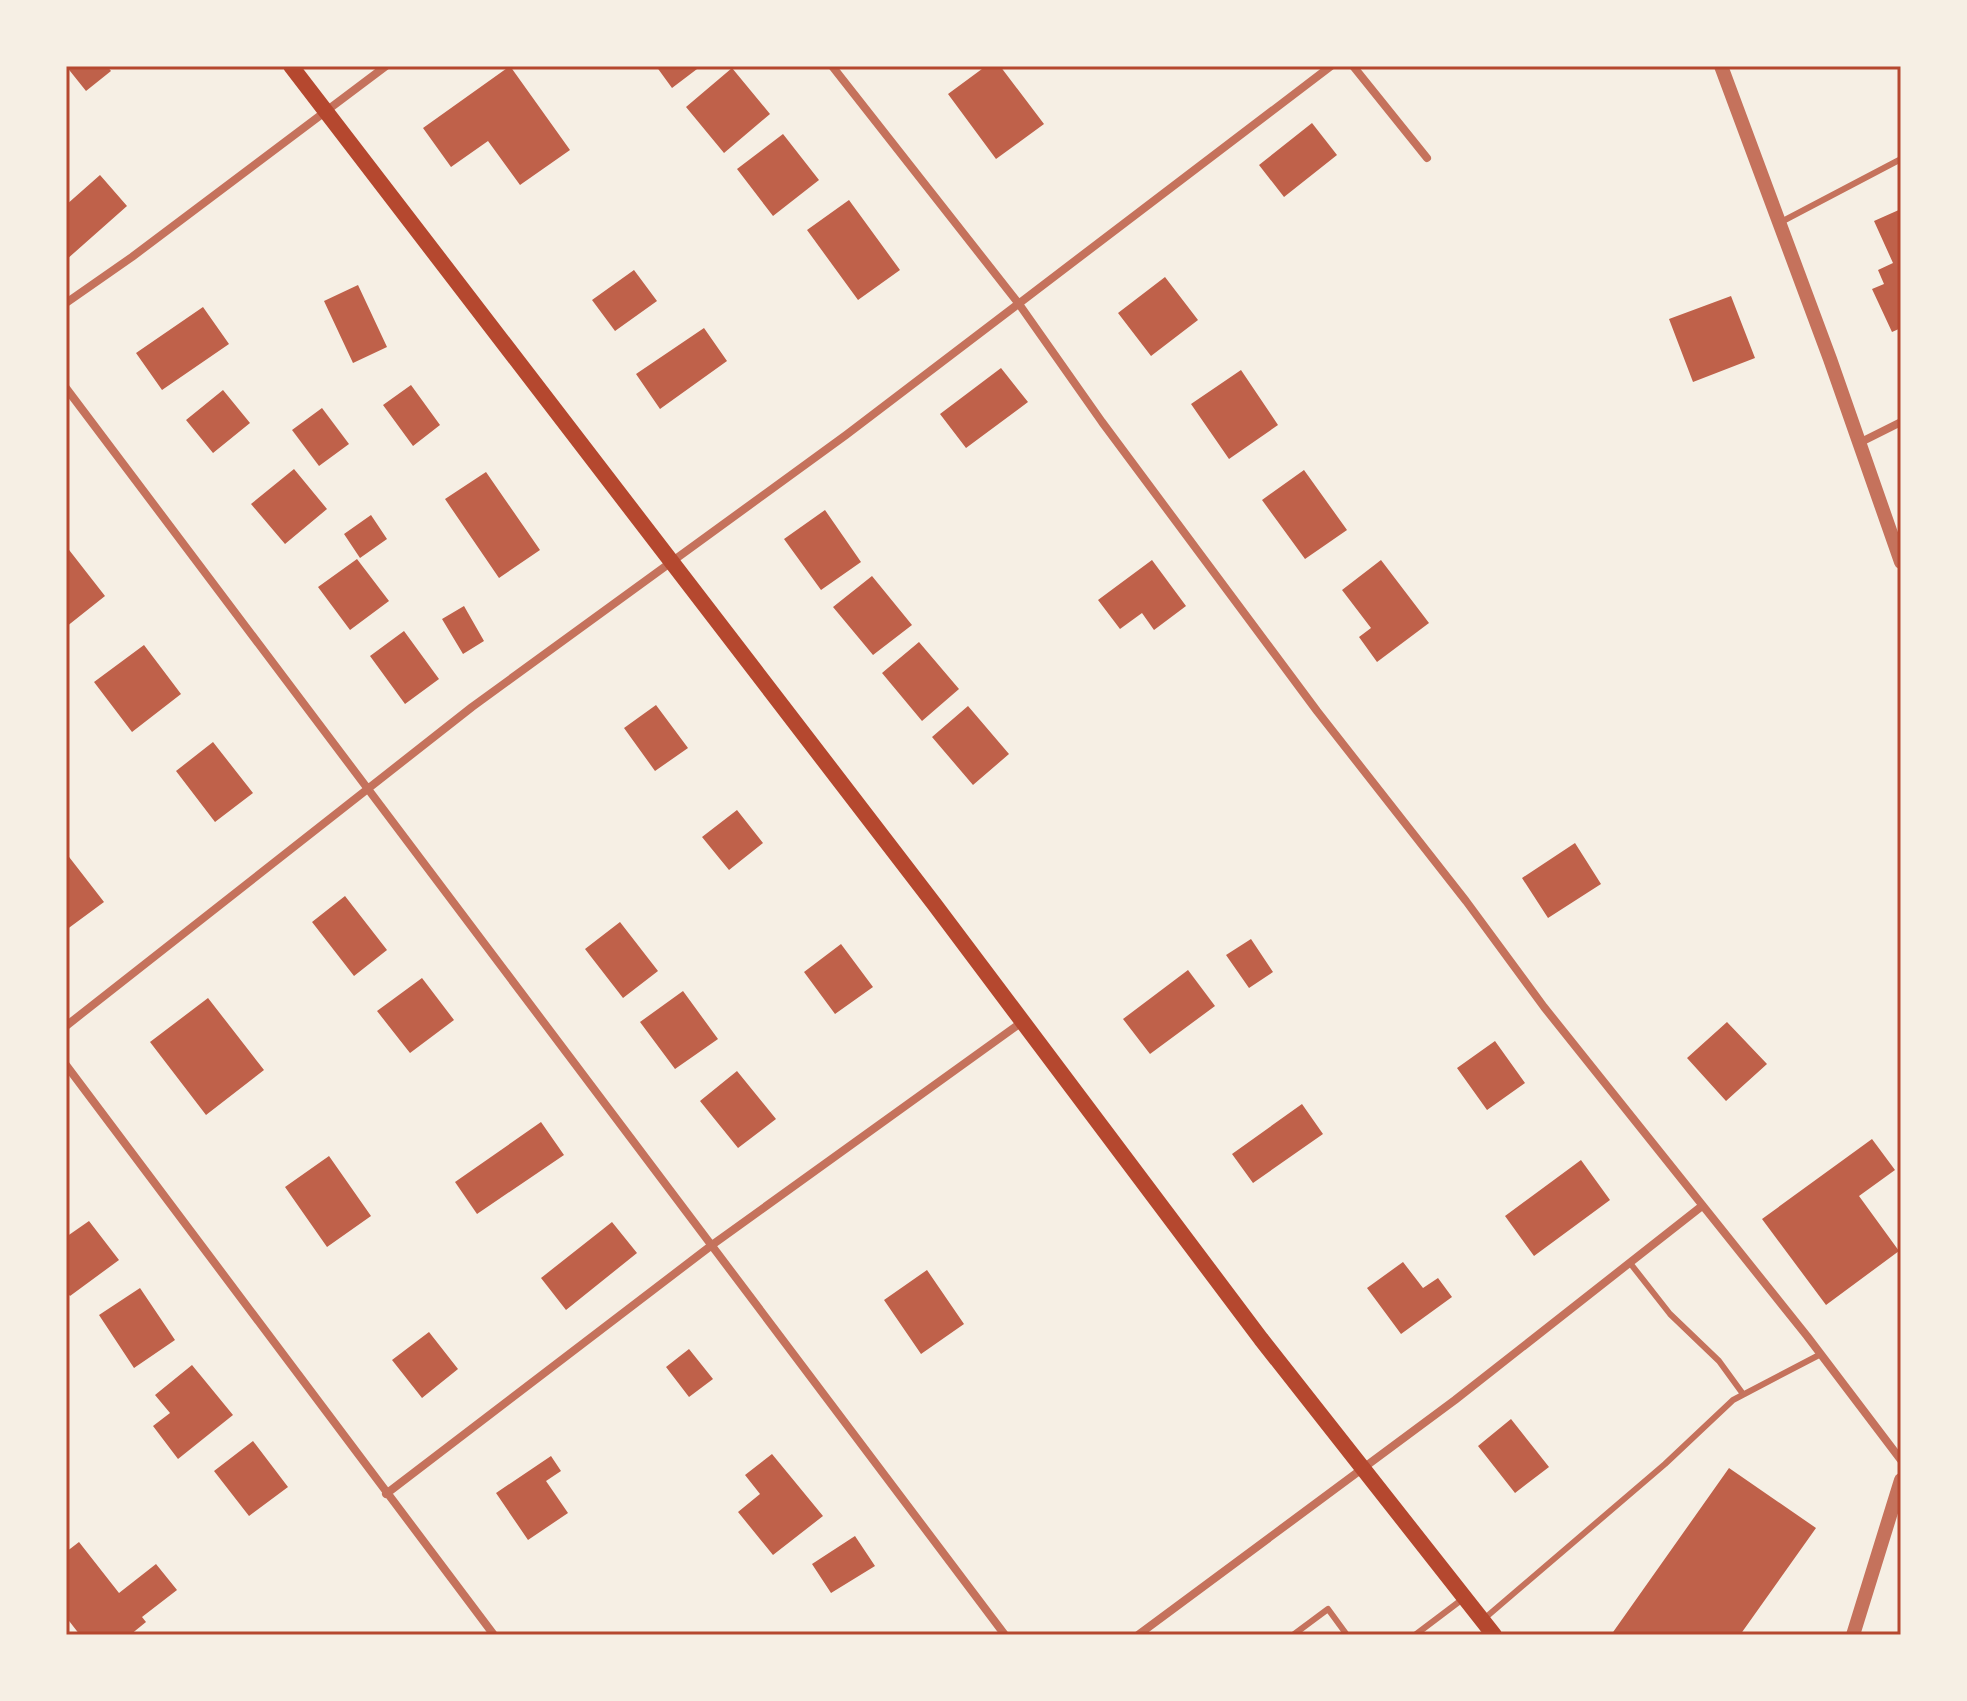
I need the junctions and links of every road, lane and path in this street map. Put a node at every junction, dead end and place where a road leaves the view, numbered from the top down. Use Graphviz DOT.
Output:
graph roads {
  1 [pos="291,66"];
  2 [pos="386,66"];
  3 [pos="832,66"];
  4 [pos="1331,66"];
  5 [pos="1353,66"];
  6 [pos="1721,66"];
  7 [pos="325,111"];
  8 [pos="1427,158"];
  9 [pos="1901,159"];
  10 [pos="1778,224"];
  11 [pos="66,303"];
  12 [pos="1019,304"];
  13 [pos="66,388"];
  14 [pos="1901,422"];
  15 [pos="1859,443"];
  16 [pos="669,562"];
  17 [pos="1901,562"];
  18 [pos="370,789"];
  19 [pos="1022,1022"];
  20 [pos="66,1026"];
  21 [pos="66,1065"];
  22 [pos="1702,1206"];
  23 [pos="712,1245"];
  24 [pos="1630,1263"];
  25 [pos="1821,1354"];
  26 [pos="1743,1394"];
  27 [pos="1901,1460"];
  28 [pos="1362,1468"];
  29 [pos="1901,1480"];
  30 [pos="386,1494"];
  31 [pos="1464,1598"];
  32 [pos="1483,1621"];
  33 [pos="494,1635"];
  34 [pos="1005,1635"];
  35 [pos="1138,1635"];
  36 [pos="1293,1635"];
  37 [pos="1347,1635"];
  38 [pos="1415,1635"];
  39 [pos="1494,1635"];
  40 [pos="1853,1635"];
  1 -- 7 [label="main road"];
  2 -- 7 [label="street"];
  3 -- 12 [label="street"];
  4 -- 12 [label="street"];
  5 -- 8 [label="street"];
  6 -- 10 [label="street"];
  7 -- 11 [label="street"];
  7 -- 16 [label="main road"];
  9 -- 10 [label="lane"];
  10 -- 15 [label="street"];
  12 -- 16 [label="street"];
  12 -- 22 [label="street"];
  13 -- 18 [label="street"];
  14 -- 15 [label="street"];
  15 -- 17 [label="street"];
  16 -- 18 [label="street"];
  16 -- 19 [label="main road"];
  18 -- 20 [label="street"];
  18 -- 23 [label="street"];
  19 -- 23 [label="street"];
  19 -- 28 [label="main road"];
  21 -- 30 [label="street"];
  22 -- 24 [label="street"];
  22 -- 25 [label="street"];
  23 -- 30 [label="street"];
  23 -- 34 [label="street"];
  24 -- 26 [label="lane"];
  24 -- 28 [label="street"];
  25 -- 26 [label="lane"];
  25 -- 27 [label="street"];
  26 -- 32 [label="lane"];
  28 -- 31 [label="main road"];
  28 -- 35 [label="street"];
  29 -- 40 [label="street"];
  30 -- 33 [label="street"];
  31 -- 32 [label="main road"];
  31 -- 38 [label="lane"];
  32 -- 39 [label="main road"];
  36 -- 37 [label="lane"];
}
